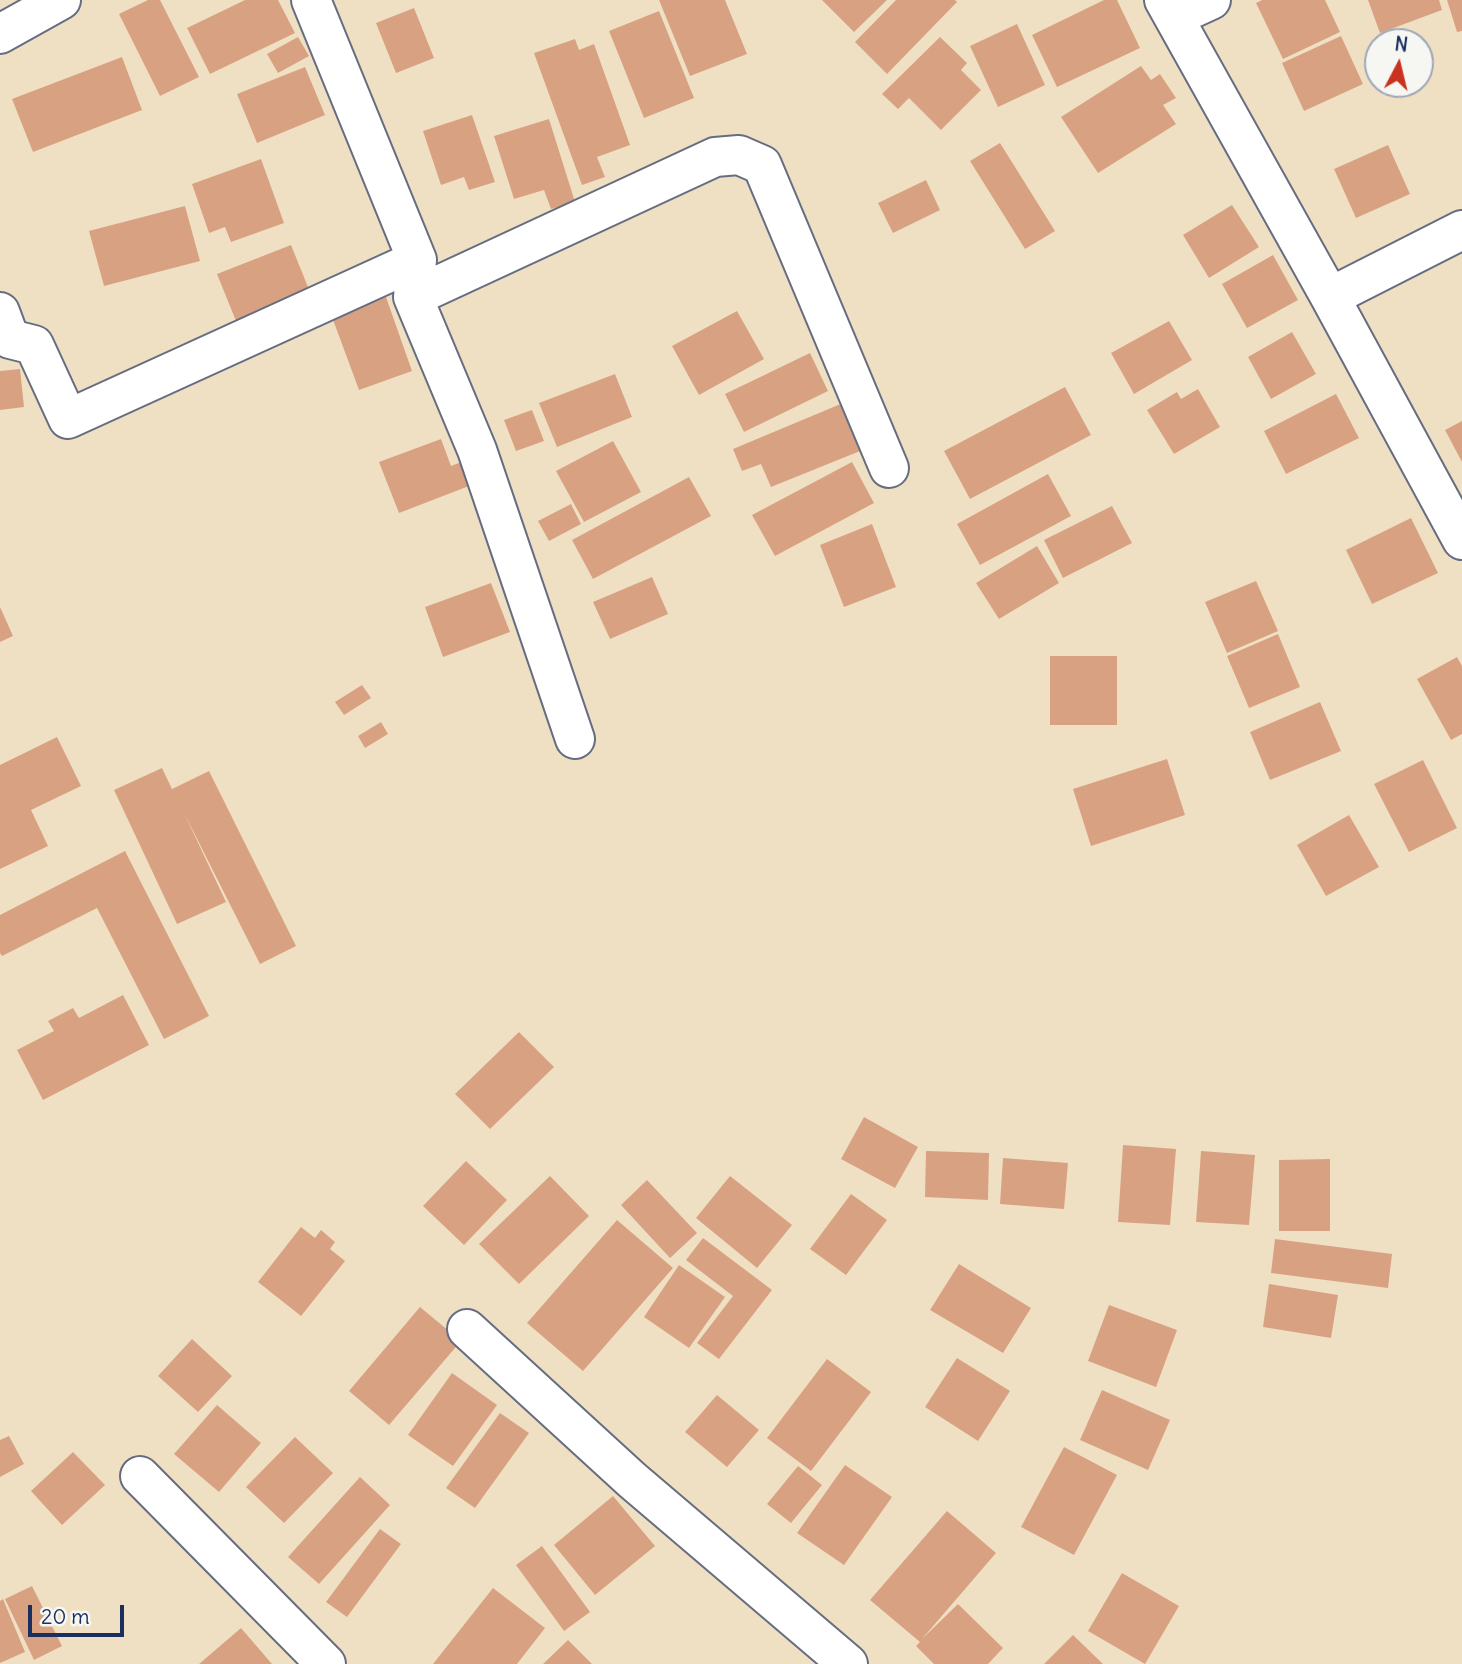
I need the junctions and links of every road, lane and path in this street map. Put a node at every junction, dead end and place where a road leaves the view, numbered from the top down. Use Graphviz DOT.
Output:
graph roads {
  1 [pos="61,0"];
  2 [pos="311,0"];
  3 [pos="1211,0"];
  4 [pos="1169,9"];
  5 [pos="0,34"];
  6 [pos="1462,230"];
  7 [pos="415,278"];
  8 [pos="1330,296"];
  9 [pos="0,312"];
  10 [pos="889,468"];
  11 [pos="1462,540"];
  12 [pos="575,739"];
  13 [pos="467,1329"];
  14 [pos="140,1476"];
  15 [pos="326,1664"];
  16 [pos="848,1664"];
  1 -- 5 [label="street"];
  2 -- 7 [label="street"];
  3 -- 4 [label="street"];
  4 -- 8 [label="street"];
  6 -- 8 [label="street"];
  7 -- 9 [label="street"];
  7 -- 10 [label="street"];
  7 -- 12 [label="street"];
  8 -- 11 [label="street"];
  13 -- 16 [label="street"];
  14 -- 15 [label="street"];
}
